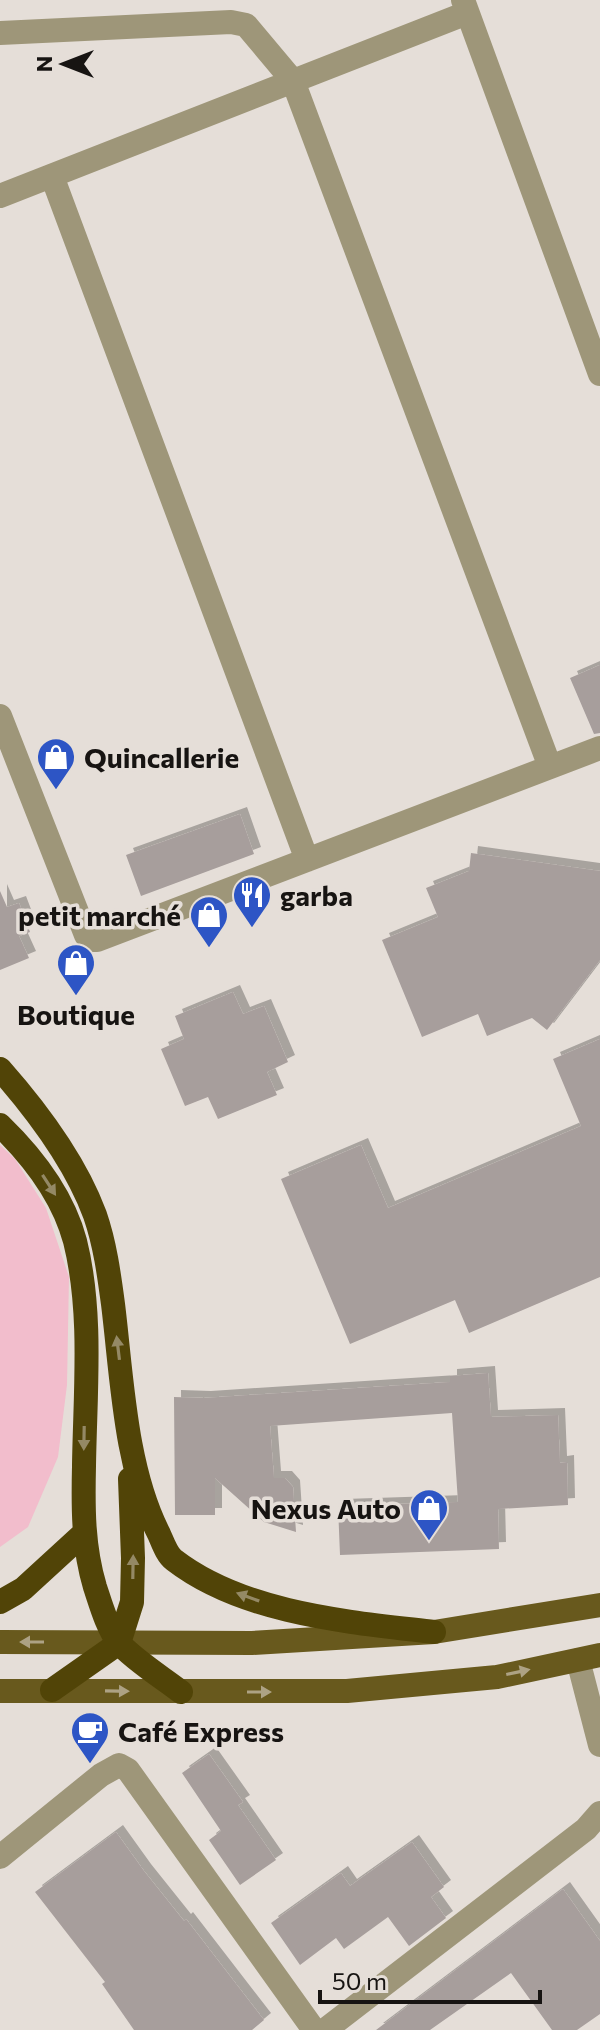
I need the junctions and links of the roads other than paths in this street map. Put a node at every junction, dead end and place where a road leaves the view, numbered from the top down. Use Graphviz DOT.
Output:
graph roads {
  1 [pos="465,6"];
  2 [pos="0,33"];
  3 [pos="293,81"];
  4 [pos="52,176"];
  5 [pos="0,196"];
  6 [pos="600,374"];
  7 [pos="0,716"];
  8 [pos="600,748"];
  9 [pos="550,767"];
  10 [pos="307,860"];
  11 [pos="0,1069"];
  12 [pos="0,1125"];
  13 [pos="128,1425"];
  14 [pos="83,1534"];
  15 [pos="0,1602"];
  16 [pos="600,1605"];
  17 [pos="434,1632"];
  18 [pos="0,1642"];
  19 [pos="119,1643"];
  20 [pos="589,1657"];
  21 [pos="52,1690"];
  22 [pos="0,1691"];
  23 [pos="181,1692"];
  24 [pos="600,1745"];
  25 [pos="600,1813"];
  26 [pos="0,1857"];
  27 [pos="314,2030"];
  28 [pos="325,2030"];
  1 -- 3 [label="street"];
  1 -- 6 [label="street"];
  2 -- 3 [label="street"];
  3 -- 4 [label="street"];
  3 -- 9 [label="street"];
  4 -- 5 [label="street"];
  4 -- 10 [label="street"];
  7 -- 10 [label="street"];
  8 -- 9 [label="street"];
  9 -- 10 [label="street"];
  13 -- 11 [label="highway, one-way"];
  12 -- 14 [label="highway, one-way"];
  17 -- 13 [label="highway, one-way"];
  19 -- 13 [label="highway, one-way"];
  14 -- 15 [label="highway"];
  14 -- 19 [label="highway"];
  16 -- 17 [label="main road"];
  17 -- 19 [label="main road"];
  19 -- 18 [label="main road, one-way"];
  19 -- 21 [label="highway"];
  19 -- 23 [label="highway"];
  23 -- 20 [label="main road, one-way"];
  20 -- 24 [label="street"];
  21 -- 22 [label="main road"];
  21 -- 23 [label="main road, one-way"];
  25 -- 28 [label="street"];
  26 -- 27 [label="street"];
}
